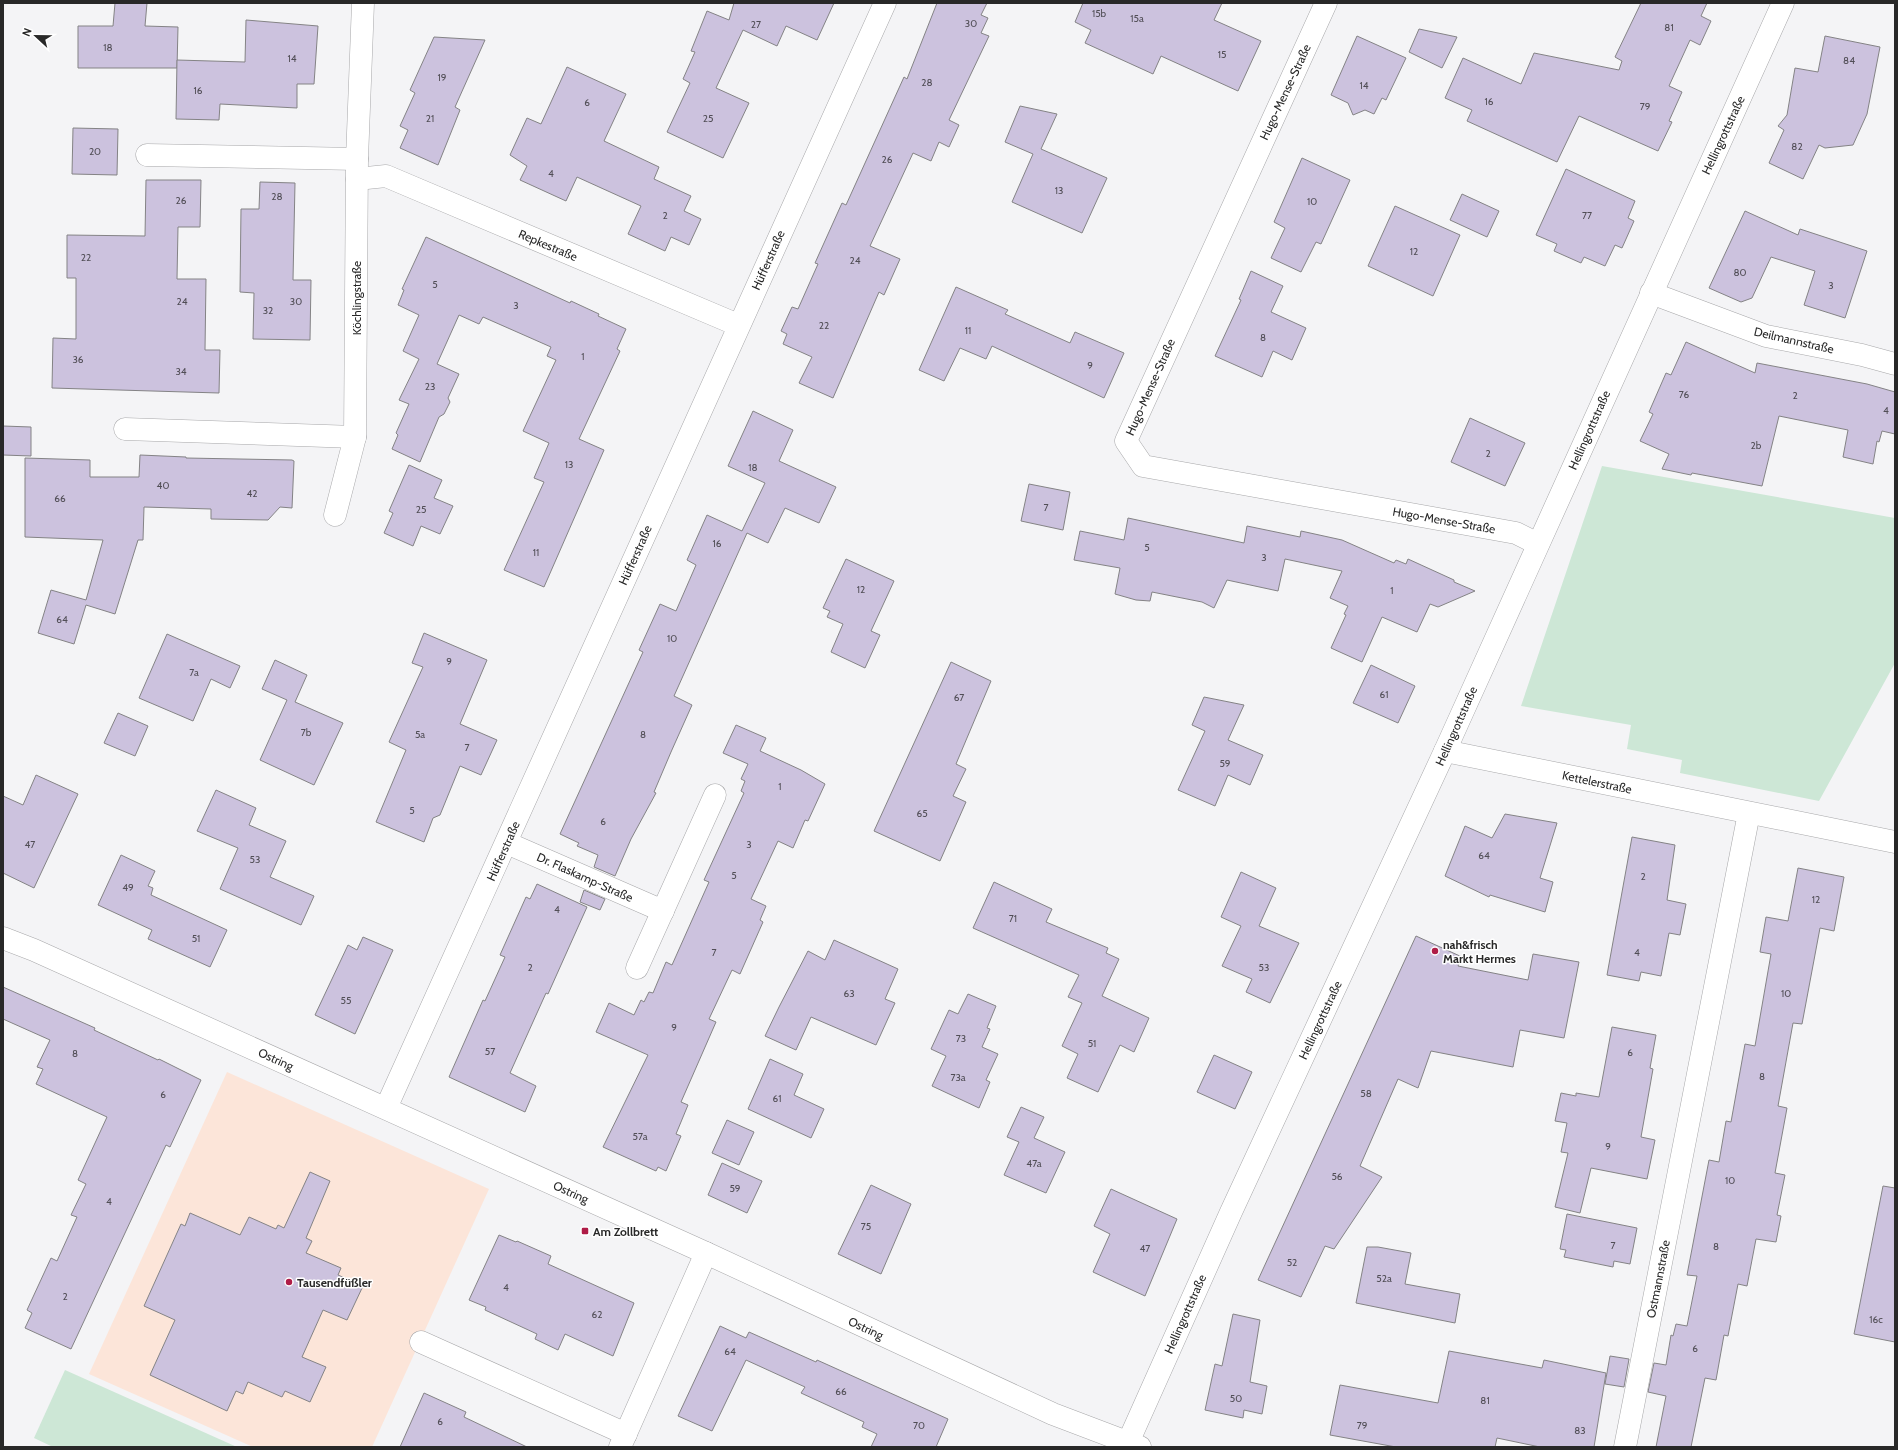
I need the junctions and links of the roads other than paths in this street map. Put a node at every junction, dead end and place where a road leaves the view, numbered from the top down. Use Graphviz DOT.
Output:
graph roads {
  1 [pos="362,3"];
  2 [pos="884,3"];
  3 [pos="1326,3"];
  4 [pos="1783,3"];
  5 [pos="147,155"];
  6 [pos="357,169"];
  7 [pos="1650,293"];
  8 [pos="738,326"];
  9 [pos="1895,364"];
  10 [pos="124,430"];
  11 [pos="356,436"];
  12 [pos="335,515"];
  13 [pos="1538,544"];
  14 [pos="1445,751"];
  15 [pos="715,795"];
  16 [pos="1749,813"];
  17 [pos="1895,842"];
  18 [pos="507,843"];
  19 [pos="664,911"];
  20 [pos="3,938"];
  21 [pos="638,968"];
  22 [pos="386,1108"];
  23 [pos="706,1253"];
  24 [pos="421,1342"];
  25 [pos="623,1441"];
  26 [pos="1131,1446"];
  27 [pos="1625,1447"];
  1 -- 6 [label="street, Köchlingstraße"];
  2 -- 8 [label="street, Hüfferstraße"];
  3 -- 13 [label="street, Hugo-Mense-Straße"];
  4 -- 7 [label="street, Hellingrottstraße"];
  5 -- 6 [label="street"];
  6 -- 8 [label="street, Repkestraße"];
  6 -- 11 [label="street, Köchlingstraße"];
  7 -- 9 [label="street, Deilmannstraße"];
  7 -- 13 [label="street, Hellingrottstraße"];
  8 -- 18 [label="street, Hüfferstraße"];
  10 -- 11 [label="street"];
  11 -- 12 [label="street, Köchlingstraße"];
  13 -- 14 [label="street, Hellingrottstraße"];
  14 -- 16 [label="street, Kettelerstraße"];
  14 -- 26 [label="street, Hellingrottstraße"];
  15 -- 19 [label="street"];
  16 -- 17 [label="street, Kettelerstraße"];
  16 -- 27 [label="street, Ostmannstraße"];
  18 -- 19 [label="street, Dr. Flaskamp-Straße"];
  18 -- 22 [label="street, Hüfferstraße"];
  19 -- 21 [label="street"];
  20 -- 22 [label="street, Ostring"];
  22 -- 23 [label="street, Ostring"];
  23 -- 25 [label="street"];
  23 -- 26 [label="street, Ostring"];
  24 -- 25 [label="street"];
}
